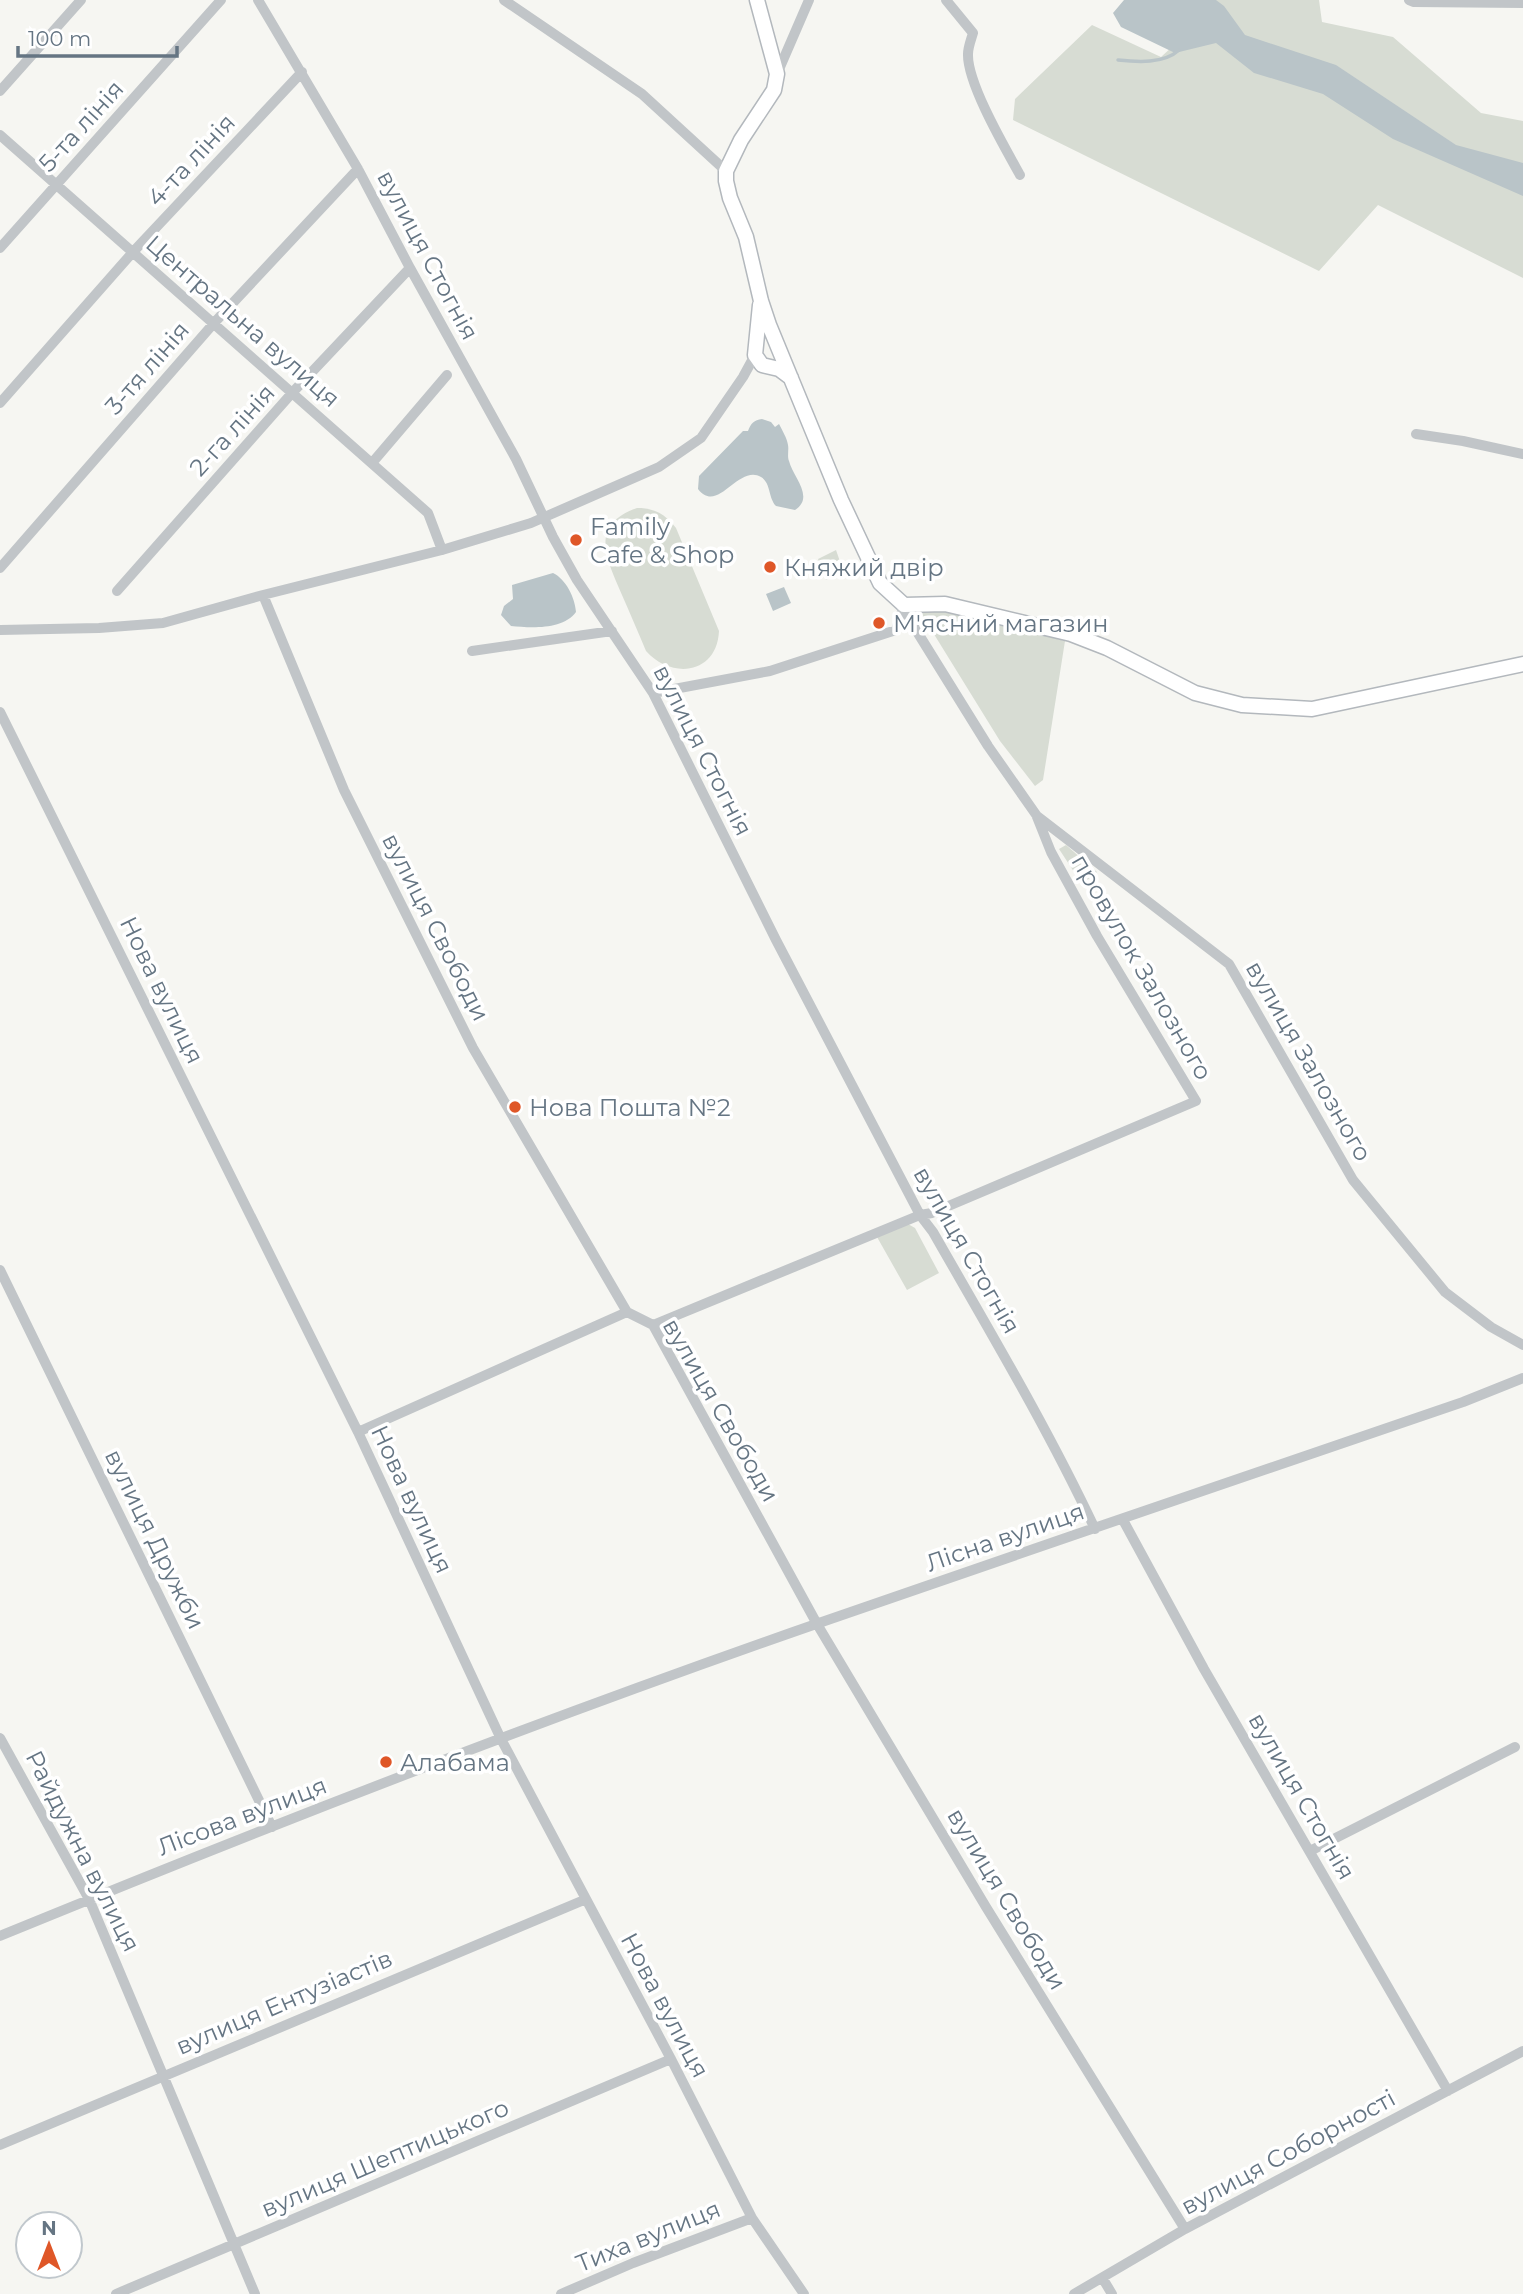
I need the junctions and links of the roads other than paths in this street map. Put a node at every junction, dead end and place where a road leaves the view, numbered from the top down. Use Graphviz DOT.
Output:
graph roads {
  1 [pos="81,0"];
  2 [pos="220,0"];
  3 [pos="258,0"];
  4 [pos="504,0"];
  5 [pos="757,0"];
  6 [pos="809,0"];
  7 [pos="946,0"];
  8 [pos="1409,0"];
  9 [pos="1523,3"];
  10 [pos="302,72"];
  11 [pos="777,74"];
  12 [pos="0,91"];
  13 [pos="0,135"];
  14 [pos="358,169"];
  15 [pos="726,170"];
  16 [pos="1020,175"];
  17 [pos="56,184"];
  18 [pos="0,248"];
  19 [pos="133,253"];
  20 [pos="410,268"];
  21 [pos="761,300"];
  22 [pos="214,323"];
  23 [pos="780,349"];
  24 [pos="756,350"];
  25 [pos="770,366"];
  26 [pos="447,375"];
  27 [pos="743,377"];
  28 [pos="791,379"];
  29 [pos="292,393"];
  30 [pos="0,403"];
  31 [pos="1416,434"];
  32 [pos="1523,454"];
  33 [pos="372,463"];
  34 [pos="545,518"];
  35 [pos="442,550"];
  36 [pos="0,568"];
  37 [pos="117,591"];
  38 [pos="263,594"];
  39 [pos="904,605"];
  40 [pos="0,630"];
  41 [pos="612,631"];
  42 [pos="472,651"];
  43 [pos="1523,664"];
  44 [pos="653,693"];
  45 [pos="0,712"];
  46 [pos="1037,816"];
  47 [pos="920,1215"];
  48 [pos="0,1270"];
  49 [pos="626,1312"];
  50 [pos="653,1325"];
  51 [pos="1523,1345"];
  52 [pos="1523,1378"];
  53 [pos="358,1432"];
  54 [pos="1123,1520"];
  55 [pos="1095,1529"];
  56 [pos="817,1624"];
  57 [pos="0,1738"];
  58 [pos="500,1739"];
  59 [pos="1515,1747"];
  60 [pos="272,1827"];
  61 [pos="1310,1851"];
  62 [pos="89,1899"];
  63 [pos="584,1900"];
  64 [pos="0,1936"];
  65 [pos="1523,2051"];
  66 [pos="671,2059"];
  67 [pos="164,2075"];
  68 [pos="1448,2091"];
  69 [pos="0,2146"];
  70 [pos="752,2218"];
  71 [pos="1185,2229"];
  72 [pos="234,2245"];
  73 [pos="1102,2279"];
  74 [pos="116,2294"];
  75 [pos="255,2294"];
  76 [pos="561,2294"];
  77 [pos="804,2294"];
  78 [pos="1074,2294"];
  79 [pos="1112,2294"];
  1 -- 12 [label="street"];
  2 -- 17 [label="street, 5-та лінія"];
  3 -- 10 [label="street, вулиця Стогнія"];
  4 -- 15 [label="street"];
  5 -- 11 [label="street"];
  6 -- 11 [label="street"];
  7 -- 16 [label="street"];
  8 -- 9 [label="street"];
  10 -- 14 [label="street, вулиця Стогнія"];
  10 -- 19 [label="street, 4-та лінія"];
  11 -- 15 [label="street"];
  13 -- 17 [label="street, Центральна вулиця"];
  14 -- 20 [label="street, вулиця Стогнія"];
  14 -- 22 [label="street, 3-тя лінія"];
  15 -- 21 [label="street"];
  17 -- 18 [label="street, 5-та лінія"];
  17 -- 19 [label="street, Центральна вулиця"];
  19 -- 22 [label="street, Центральна вулиця"];
  19 -- 30 [label="street, 4-та лінія"];
  20 -- 29 [label="street, 2-га лінія"];
  20 -- 34 [label="street, вулиця Стогнія"];
  21 -- 23 [label="street"];
  21 -- 24 [label="street"];
  22 -- 29 [label="street, Центральна вулиця"];
  22 -- 36 [label="street, 3-тя лінія"];
  23 -- 24 [label="street"];
  23 -- 25 [label="street"];
  23 -- 28 [label="street"];
  24 -- 25 [label="street"];
  24 -- 27 [label="street"];
  25 -- 27 [label="street"];
  25 -- 28 [label="street"];
  26 -- 33 [label="street"];
  27 -- 34 [label="street"];
  28 -- 39 [label="street"];
  29 -- 33 [label="street, Центральна вулиця"];
  29 -- 37 [label="street, 2-га лінія"];
  31 -- 32 [label="street"];
  33 -- 35 [label="street, Центральна вулиця"];
  34 -- 35 [label="street"];
  34 -- 41 [label="street, вулиця Стогнія"];
  35 -- 38 [label="street"];
  38 -- 40 [label="street"];
  38 -- 49 [label="street, вулиця Свободи"];
  39 -- 43 [label="street"];
  39 -- 44 [label="street"];
  39 -- 46 [label="street, вулиця Залозного"];
  41 -- 42 [label="street"];
  41 -- 44 [label="street, вулиця Стогнія"];
  44 -- 47 [label="street, вулиця Стогнія"];
  45 -- 53 [label="street, Нова вулиця"];
  46 -- 47 [label="street, провулок Залозного"];
  46 -- 51 [label="street, вулиця Залозного"];
  47 -- 50 [label="street, провулок Залозного"];
  47 -- 55 [label="street, вулиця Стогнія"];
  48 -- 60 [label="street, вулиця Дружби"];
  49 -- 50 [label="street, вулиця Свободи"];
  49 -- 53 [label="street"];
  50 -- 56 [label="street, вулиця Свободи"];
  52 -- 54 [label="street, Лісна вулиця"];
  53 -- 58 [label="street, Нова вулиця"];
  54 -- 55 [label="street, Лісна вулиця"];
  54 -- 61 [label="street, вулиця Стогнія"];
  55 -- 56 [label="street, Лісна вулиця"];
  56 -- 58 [label="street, Лісна вулиця"];
  56 -- 71 [label="street, вулиця Свободи"];
  57 -- 62 [label="street, Райдужна вулиця"];
  58 -- 60 [label="street, Лісова вулиця"];
  58 -- 63 [label="street, Нова вулиця"];
  59 -- 61 [label="street"];
  60 -- 62 [label="street, Лісова вулиця"];
  61 -- 68 [label="street, вулиця Стогнія"];
  62 -- 64 [label="street, Лісова вулиця"];
  62 -- 67 [label="street, Райдужна вулиця"];
  63 -- 66 [label="street, Нова вулиця"];
  63 -- 67 [label="street, вулиця Ентузіастів"];
  65 -- 68 [label="street, вулиця Соборності"];
  66 -- 70 [label="street, Нова вулиця"];
  66 -- 72 [label="street, вулиця Шептицького"];
  67 -- 69 [label="street, вулиця Ентузіастів"];
  67 -- 72 [label="street, Райдужна вулиця"];
  68 -- 71 [label="street, вулиця Соборності"];
  70 -- 76 [label="street, Тиха вулиця"];
  70 -- 77 [label="street, Нова вулиця"];
  71 -- 73 [label="street, вулиця Соборності"];
  72 -- 74 [label="street, вулиця Шептицького"];
  72 -- 75 [label="street, Райдужна вулиця"];
  73 -- 78 [label="street, вулиця Соборності"];
  73 -- 79 [label="street"];
}
